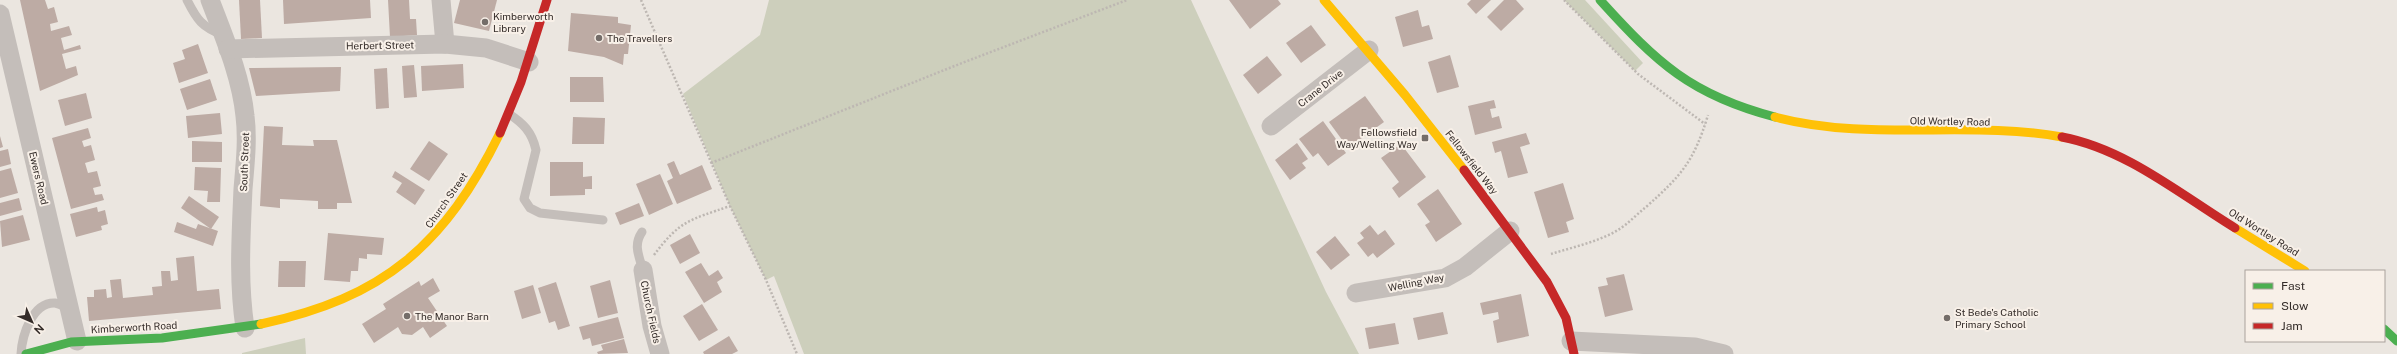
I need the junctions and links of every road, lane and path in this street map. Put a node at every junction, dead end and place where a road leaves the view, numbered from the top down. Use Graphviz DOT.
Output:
graph roads {
  1 [pos="187,0"];
  2 [pos="210,0"];
  3 [pos="441,0"];
  4 [pos="547,0"];
  5 [pos="641,0"];
  6 [pos="1127,0"];
  7 [pos="1324,0"];
  8 [pos="1600,0"];
  9 [pos="0,14"];
  10 [pos="226,42"];
  11 [pos="445,44"];
  12 [pos="1369,50"];
  13 [pos="529,62"];
  14 [pos="1714,97"];
  15 [pos="509,114"];
  16 [pos="1271,126"];
  17 [pos="711,163"];
  18 [pos="730,206"];
  19 [pos="603,220"];
  20 [pos="1510,231"];
  21 [pos="642,232"];
  22 [pos="1532,260"];
  23 [pos="643,270"];
  24 [pos="2303,270"];
  25 [pos="1356,293"];
  26 [pos="70,308"];
  27 [pos="245,328"];
  28 [pos="2385,330"];
  29 [pos="77,341"];
  30 [pos="2397,342"];
  31 [pos="1573,348"];
  32 [pos="21,354"];
  33 [pos="26,354"];
  34 [pos="660,354"];
  35 [pos="797,354"];
  36 [pos="1724,354"];
  1 -- 10 [label="lane"];
  2 -- 10 [label="street, South Street"];
  3 -- 11 [label="street"];
  4 -- 13 [label="street, Church Street"];
  5 -- 17 [label="path"];
  6 -- 17 [label="path"];
  7 -- 12 [label="street, Fellowsfield Way"];
  8 -- 14 [label="street, Old Wortley Road"];
  9 -- 26 [label="street, Ewers Road"];
  10 -- 11 [label="street, Herbert Street"];
  10 -- 27 [label="street, South Street"];
  11 -- 13 [label="street, Herbert Street"];
  12 -- 16 [label="street, Crane Drive"];
  12 -- 20 [label="street, Fellowsfield Way"];
  13 -- 15 [label="street, Church Street"];
  14 -- 22 [label="path"];
  14 -- 24 [label="street, Old Wortley Road"];
  15 -- 19 [label="lane"];
  15 -- 27 [label="street, Church Street"];
  17 -- 18 [label="path"];
  18 -- 23 [label="path"];
  18 -- 35 [label="path"];
  20 -- 22 [label="street, Fellowsfield Way"];
  20 -- 25 [label="street, Welling Way"];
  21 -- 23 [label="lane"];
  22 -- 31 [label="street, Fellowsfield Way"];
  23 -- 34 [label="street, Church Fields"];
  26 -- 29 [label="street, Ewers Road"];
  26 -- 32 [label="lane"];
  27 -- 29 [label="street, Kimberworth Road"];
  28 -- 30 [label="street"];
  29 -- 33 [label="street, Kimberworth Road"];
  31 -- 36 [label="street"];
}
